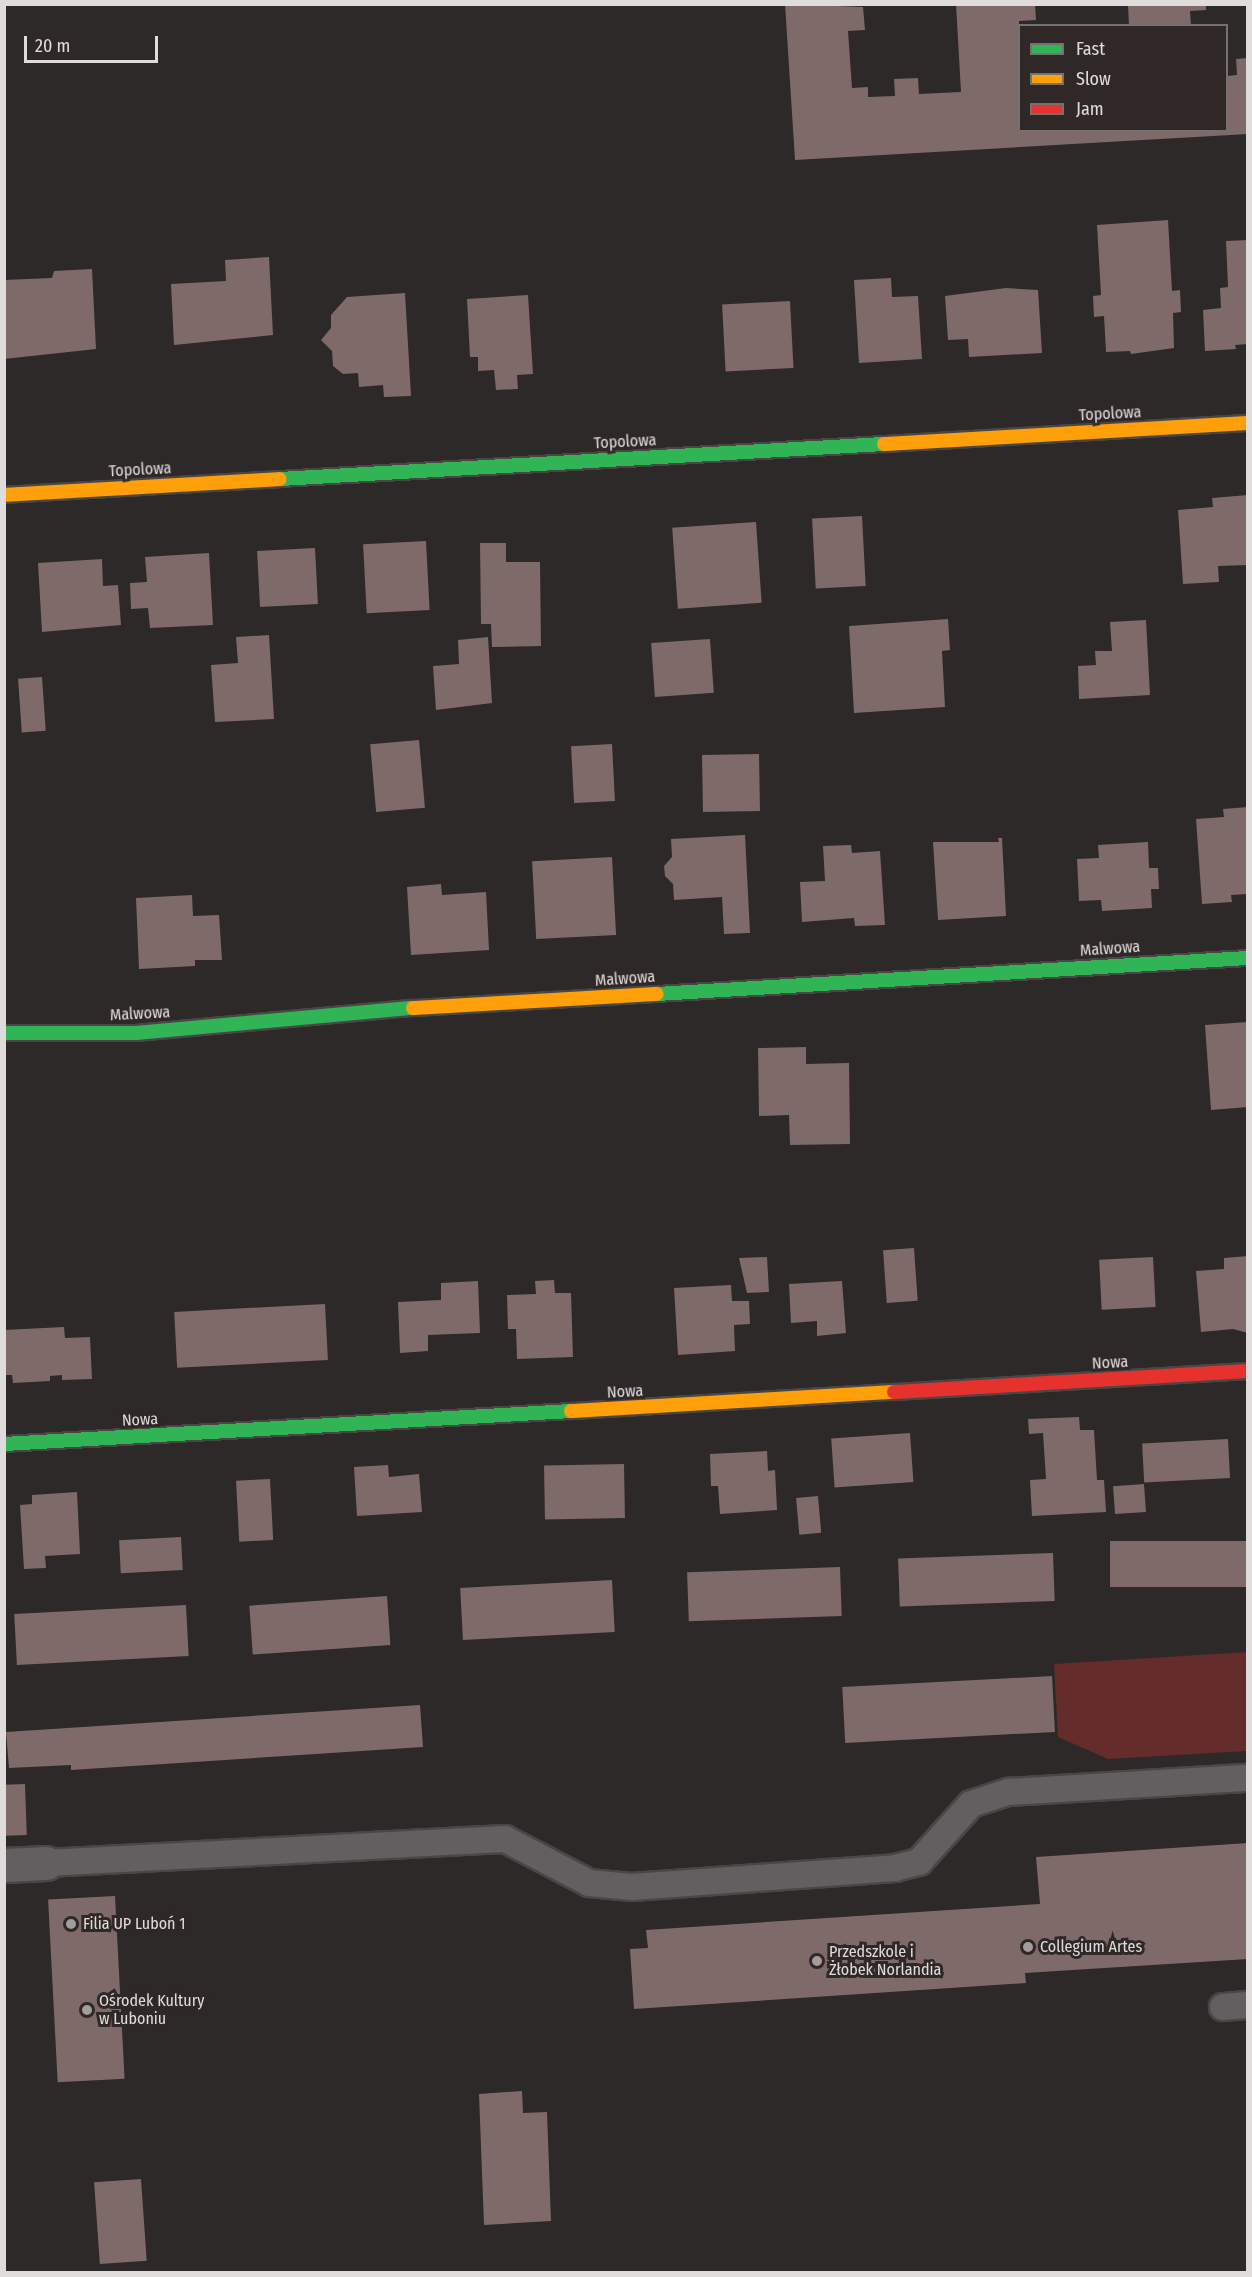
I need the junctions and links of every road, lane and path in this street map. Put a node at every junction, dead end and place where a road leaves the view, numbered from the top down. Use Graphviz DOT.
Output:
graph roads {
  1 [pos="1248,423"];
  2 [pos="4,495"];
  3 [pos="1248,958"];
  4 [pos="4,1033"];
  5 [pos="1248,1371"];
  6 [pos="4,1444"];
  7 [pos="1248,1778"];
  8 [pos="46,1863"];
  9 [pos="4,1865"];
  1 -- 2 [label="street, Topolowa"];
  3 -- 4 [label="street, Malwowa"];
  5 -- 6 [label="street, Nowa"];
  7 -- 8 [label="lane"];
  8 -- 9 [label="street"];
}
